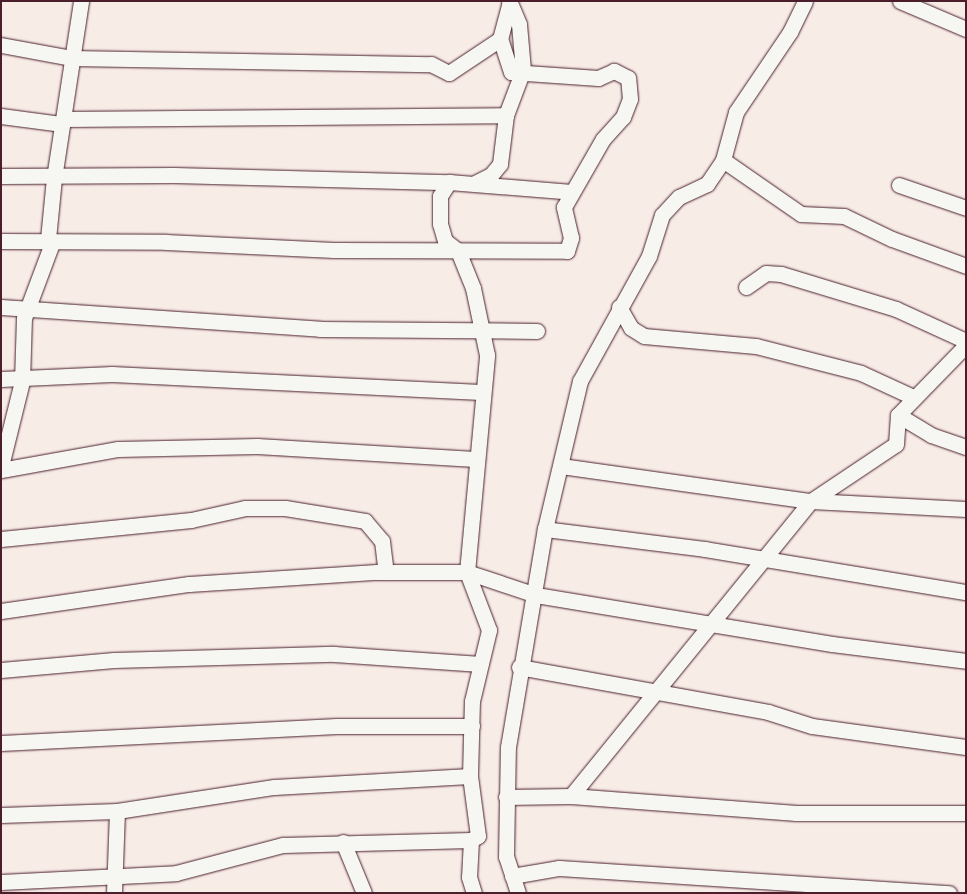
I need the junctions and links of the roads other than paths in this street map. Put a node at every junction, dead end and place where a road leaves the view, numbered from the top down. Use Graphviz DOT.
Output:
graph roads {
  1 [pos="81,1"];
  2 [pos="805,1"];
  3 [pos="900,1"];
  4 [pos="509,2"];
  5 [pos="966,29"];
  6 [pos="500,39"];
  7 [pos="1,45"];
  8 [pos="71,58"];
  9 [pos="523,70"];
  10 [pos="506,115"];
  11 [pos="1,116"];
  12 [pos="63,122"];
  13 [pos="723,160"];
  14 [pos="1,176"];
  15 [pos="54,178"];
  16 [pos="449,182"];
  17 [pos="474,183"];
  18 [pos="899,184"];
  19 [pos="572,192"];
  20 [pos="966,208"];
  21 [pos="1,241"];
  22 [pos="52,244"];
  23 [pos="458,251"];
  24 [pos="966,266"];
  25 [pos="746,287"];
  26 [pos="1,307"];
  27 [pos="619,307"];
  28 [pos="28,310"];
  29 [pos="537,331"];
  30 [pos="484,332"];
  31 [pos="966,343"];
  32 [pos="1,379"];
  33 [pos="22,381"];
  34 [pos="481,392"];
  35 [pos="913,397"];
  36 [pos="898,415"];
  37 [pos="966,447"];
  38 [pos="475,459"];
  39 [pos="1,466"];
  40 [pos="561,466"];
  41 [pos="1,470"];
  42 [pos="811,501"];
  43 [pos="966,508"];
  44 [pos="545,529"];
  45 [pos="1,539"];
  46 [pos="764,558"];
  47 [pos="386,572"];
  48 [pos="467,572"];
  49 [pos="966,592"];
  50 [pos="536,595"];
  51 [pos="1,611"];
  52 [pos="713,622"];
  53 [pos="966,661"];
  54 [pos="481,664"];
  55 [pos="520,667"];
  56 [pos="1,670"];
  57 [pos="655,694"];
  58 [pos="472,726"];
  59 [pos="1,743"];
  60 [pos="966,747"];
  61 [pos="470,776"];
  62 [pos="571,796"];
  63 [pos="506,797"];
  64 [pos="117,811"];
  65 [pos="966,813"];
  66 [pos="1,816"];
  67 [pos="471,840"];
  68 [pos="344,842"];
  69 [pos="115,874"];
  70 [pos="512,876"];
  71 [pos="1,882"];
  72 [pos="114,893"];
  73 [pos="364,893"];
  74 [pos="474,893"];
  75 [pos="518,893"];
  76 [pos="949,893"];
  1 -- 8 [label="street"];
  2 -- 13 [label="street"];
  3 -- 5 [label="street"];
  4 -- 6 [label="street"];
  4 -- 9 [label="street"];
  6 -- 8 [label="street"];
  6 -- 9 [label="street"];
  7 -- 8 [label="street"];
  8 -- 12 [label="street"];
  9 -- 10 [label="street"];
  9 -- 19 [label="street"];
  10 -- 12 [label="street"];
  10 -- 17 [label="street"];
  11 -- 12 [label="street"];
  12 -- 15 [label="street"];
  13 -- 24 [label="street"];
  13 -- 27 [label="street"];
  14 -- 15 [label="street"];
  15 -- 16 [label="street"];
  15 -- 22 [label="street"];
  16 -- 17 [label="street"];
  16 -- 23 [label="street"];
  17 -- 19 [label="street"];
  18 -- 20 [label="street"];
  19 -- 23 [label="street"];
  21 -- 22 [label="street"];
  22 -- 23 [label="street"];
  22 -- 28 [label="street"];
  23 -- 30 [label="street"];
  25 -- 31 [label="street"];
  26 -- 28 [label="street"];
  27 -- 35 [label="street"];
  27 -- 40 [label="street"];
  28 -- 30 [label="street"];
  28 -- 33 [label="street"];
  29 -- 30 [label="street"];
  30 -- 34 [label="street"];
  31 -- 35 [label="street"];
  32 -- 33 [label="street"];
  33 -- 34 [label="street"];
  33 -- 39 [label="street"];
  34 -- 38 [label="street"];
  35 -- 36 [label="street"];
  36 -- 37 [label="street"];
  36 -- 42 [label="street"];
  38 -- 41 [label="street"];
  38 -- 48 [label="street"];
  40 -- 42 [label="street"];
  40 -- 44 [label="street"];
  42 -- 43 [label="street"];
  42 -- 46 [label="street"];
  44 -- 46 [label="street"];
  44 -- 50 [label="street"];
  45 -- 47 [label="street"];
  46 -- 49 [label="street"];
  46 -- 52 [label="street"];
  47 -- 48 [label="street"];
  47 -- 51 [label="street"];
  48 -- 50 [label="street"];
  48 -- 54 [label="street"];
  50 -- 52 [label="street"];
  50 -- 55 [label="street"];
  52 -- 53 [label="street"];
  52 -- 57 [label="street"];
  54 -- 56 [label="street"];
  54 -- 58 [label="street"];
  55 -- 57 [label="street"];
  55 -- 63 [label="street"];
  57 -- 60 [label="street"];
  57 -- 62 [label="street"];
  58 -- 59 [label="street"];
  58 -- 61 [label="street"];
  61 -- 64 [label="street"];
  61 -- 67 [label="street"];
  62 -- 63 [label="street"];
  62 -- 65 [label="street"];
  63 -- 70 [label="street"];
  64 -- 66 [label="street"];
  64 -- 69 [label="street"];
  67 -- 68 [label="street"];
  67 -- 74 [label="street"];
  68 -- 69 [label="street"];
  68 -- 73 [label="street"];
  69 -- 71 [label="street"];
  69 -- 72 [label="street"];
  70 -- 75 [label="street"];
  70 -- 76 [label="street"];
}
